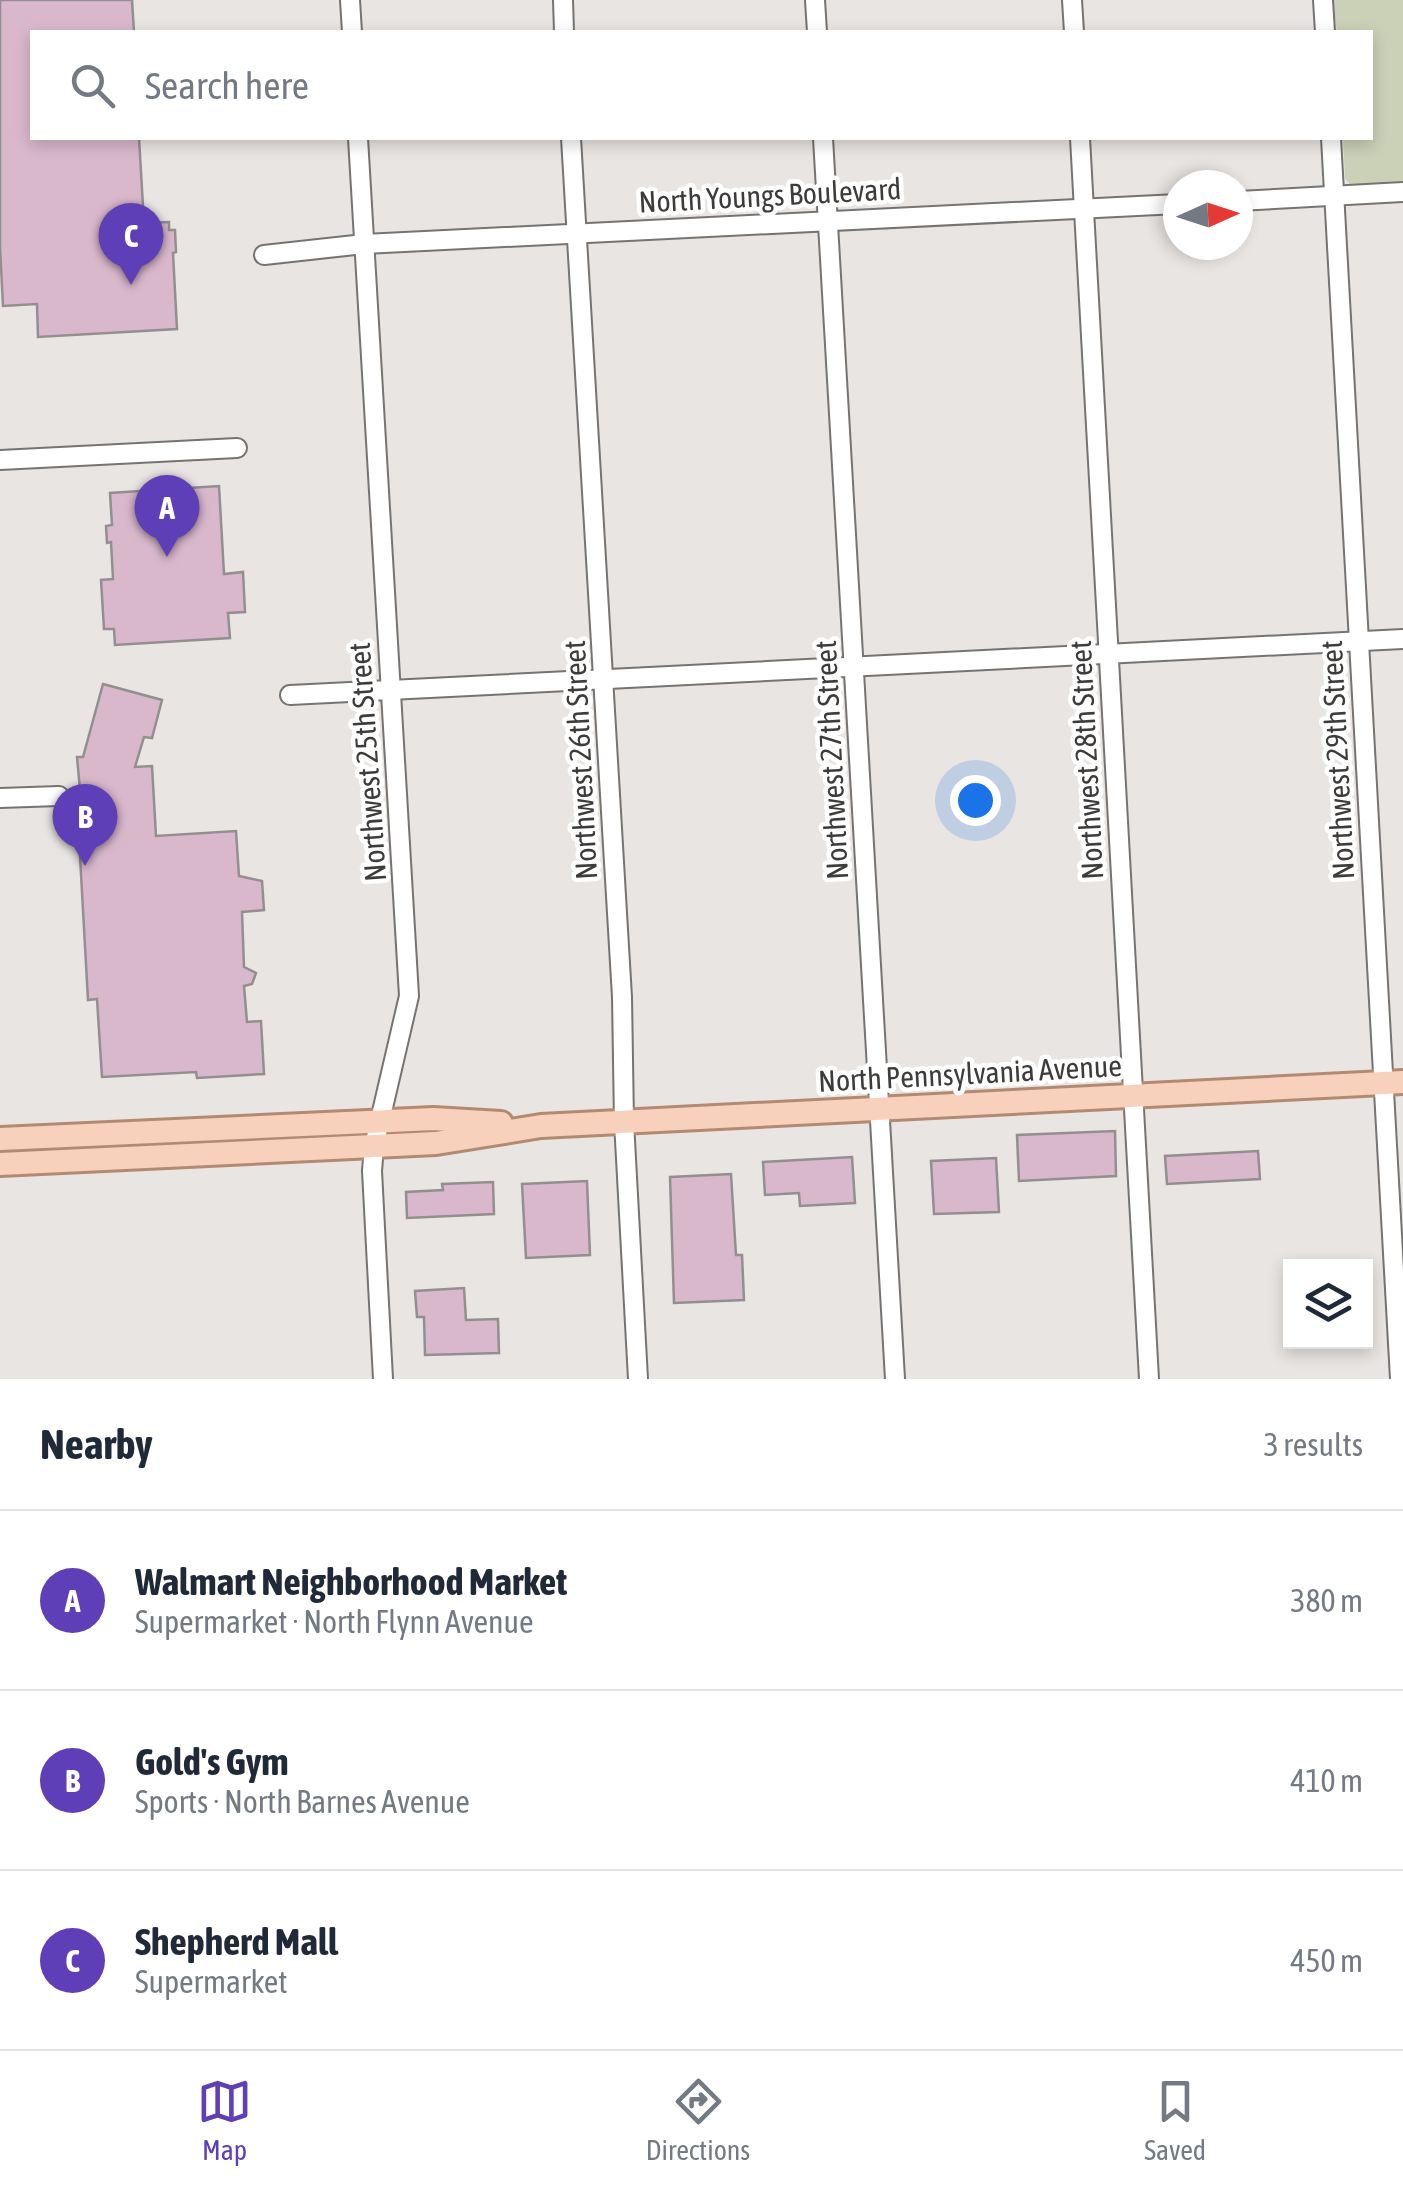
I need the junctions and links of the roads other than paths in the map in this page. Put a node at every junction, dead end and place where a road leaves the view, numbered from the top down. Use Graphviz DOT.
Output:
graph roads {
  1 [pos="350,0"];
  2 [pos="562,0"];
  3 [pos="816,0"];
  4 [pos="1072,0"];
  5 [pos="1323,0"];
  6 [pos="352,30"];
  7 [pos="564,30"];
  8 [pos="817,30"];
  9 [pos="1074,30"];
  10 [pos="1325,30"];
  11 [pos="358,140"];
  12 [pos="571,140"];
  13 [pos="823,140"];
  14 [pos="1080,140"];
  15 [pos="1331,140"];
  16 [pos="1403,192"];
  17 [pos="1334,196"];
  18 [pos="1253,200"];
  19 [pos="1163,205"];
  20 [pos="1084,208"];
  21 [pos="828,221"];
  22 [pos="576,233"];
  23 [pos="364,244"];
  24 [pos="264,255"];
  25 [pos="237,448"];
  26 [pos="0,460"];
  27 [pos="1403,639"];
  28 [pos="1359,642"];
  29 [pos="1109,654"];
  30 [pos="854,667"];
  31 [pos="603,679"];
  32 [pos="391,690"];
  33 [pos="290,694"];
  34 [pos="59,796"];
  35 [pos="0,798"];
  36 [pos="1394,1082"];
  37 [pos="1133,1096"];
  38 [pos="880,1108"];
  39 [pos="381,1122"];
  40 [pos="624,1122"];
  41 [pos="540,1126"];
  42 [pos="190,1130"];
  43 [pos="271,1139"];
  44 [pos="0,1140"];
  45 [pos="374,1146"];
  46 [pos="192,1154"];
  47 [pos="0,1164"];
  48 [pos="383,1379"];
  49 [pos="638,1379"];
  50 [pos="895,1379"];
  51 [pos="1149,1379"];
  52 [pos="1400,1379"];
  1 -- 6 [label="street"];
  2 -- 7 [label="street"];
  3 -- 8 [label="street"];
  4 -- 9 [label="street"];
  5 -- 10 [label="street"];
  11 -- 23 [label="street, Northwest 25th Street"];
  12 -- 22 [label="street, Northwest 26th Street"];
  13 -- 21 [label="street, Northwest 27th Street"];
  14 -- 20 [label="street, Northwest 28th Street"];
  15 -- 17 [label="street, Northwest 29th Street"];
  16 -- 17 [label="street"];
  17 -- 18 [label="street"];
  17 -- 28 [label="street, Northwest 29th Street"];
  19 -- 20 [label="street, North Youngs Boulevard"];
  20 -- 21 [label="street, North Youngs Boulevard"];
  20 -- 29 [label="street, Northwest 28th Street"];
  21 -- 22 [label="street, North Youngs Boulevard"];
  21 -- 30 [label="street, Northwest 27th Street"];
  22 -- 23 [label="street, North Youngs Boulevard"];
  22 -- 31 [label="street, Northwest 26th Street"];
  23 -- 24 [label="street, North Youngs Boulevard"];
  23 -- 32 [label="street, Northwest 25th Street"];
  25 -- 26 [label="street"];
  27 -- 28 [label="street"];
  28 -- 29 [label="street"];
  28 -- 36 [label="street, Northwest 29th Street"];
  29 -- 30 [label="street"];
  29 -- 37 [label="street, Northwest 28th Street"];
  30 -- 31 [label="street"];
  30 -- 38 [label="street, Northwest 27th Street"];
  31 -- 32 [label="street"];
  31 -- 40 [label="street, Northwest 26th Street"];
  32 -- 33 [label="street"];
  32 -- 39 [label="street, Northwest 25th Street"];
  34 -- 35 [label="street"];
  36 -- 37 [label="main road, North Pennsylvania Avenue"];
  36 -- 52 [label="street, Northwest 29th Street"];
  37 -- 38 [label="main road, North Pennsylvania Avenue"];
  37 -- 51 [label="street, Northwest 28th Street"];
  38 -- 40 [label="main road, North Pennsylvania Avenue"];
  38 -- 50 [label="street, Northwest 27th Street"];
  39 -- 41 [label="main road, North Pennsylvania Avenue"];
  39 -- 43 [label="main road, North Pennsylvania Avenue"];
  39 -- 45 [label="street, Northwest 25th Street"];
  40 -- 41 [label="main road, North Pennsylvania Avenue"];
  40 -- 49 [label="street, Northwest 26th Street"];
  41 -- 45 [label="main road, North Pennsylvania Avenue"];
  42 -- 43 [label="main road, North Pennsylvania Avenue"];
  42 -- 44 [label="main road, North Pennsylvania Avenue"];
  42 -- 46 [label="main road"];
  43 -- 45 [label="main road, North Pennsylvania Avenue"];
  43 -- 46 [label="main road, North Pennsylvania Avenue"];
  45 -- 48 [label="street, Northwest 25th Street"];
  46 -- 47 [label="main road, North Pennsylvania Avenue"];
}
